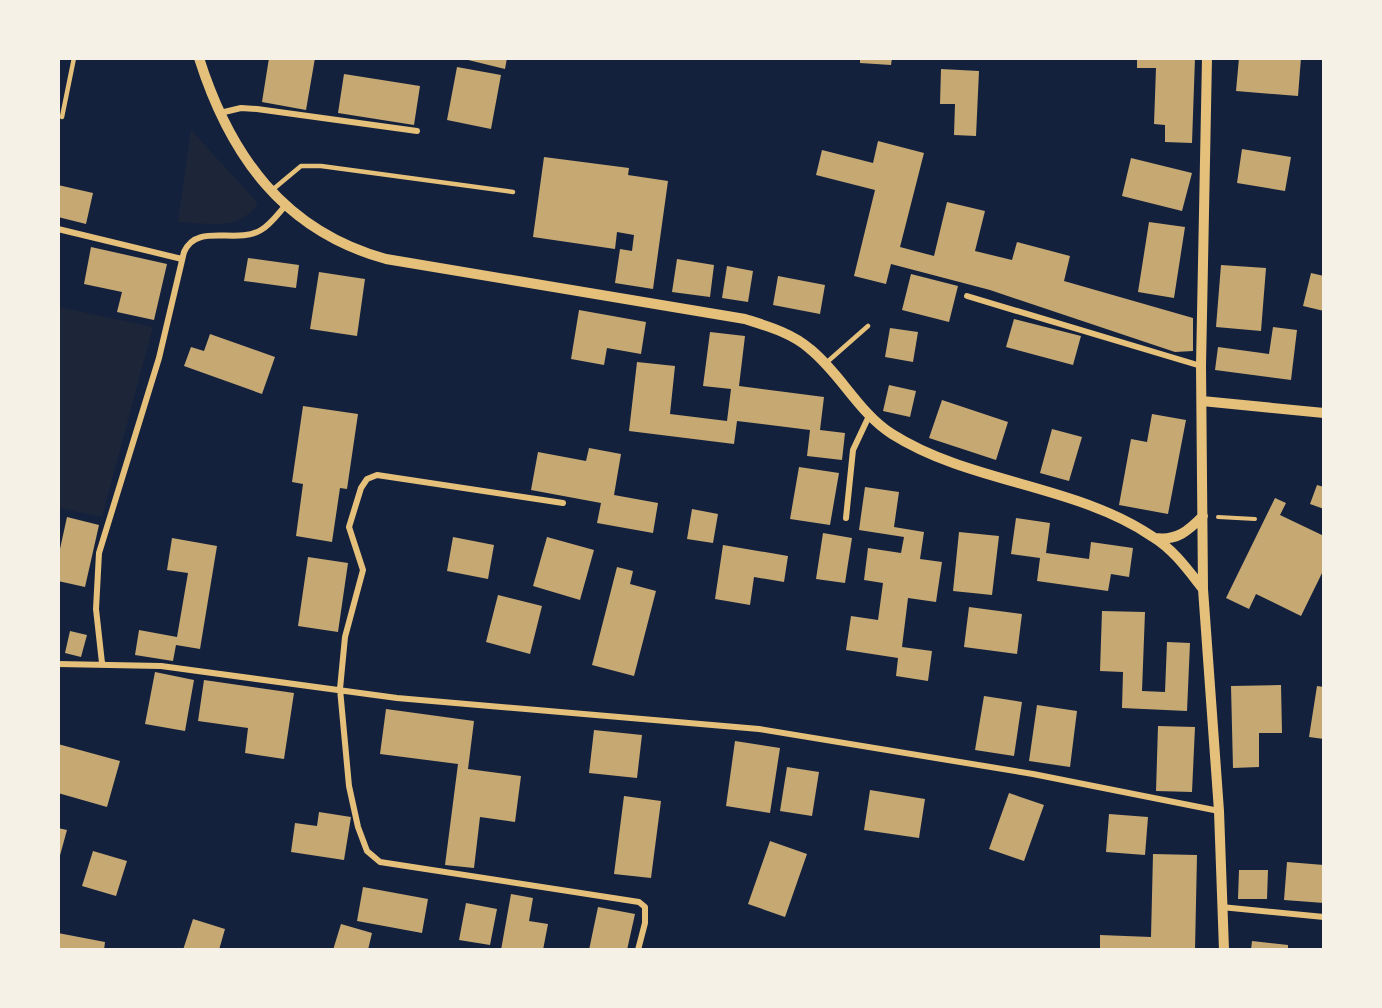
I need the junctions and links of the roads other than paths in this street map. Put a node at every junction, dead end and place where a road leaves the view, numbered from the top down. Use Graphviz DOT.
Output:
graph roads {
  1 [pos="74,58"];
  2 [pos="199,58"];
  3 [pos="1207,58"];
  4 [pos="219,113"];
  5 [pos="62,117"];
  6 [pos="417,131"];
  7 [pos="271,190"];
  8 [pos="513,192"];
  9 [pos="285,206"];
  10 [pos="58,229"];
  11 [pos="182,259"];
  12 [pos="967,296"];
  13 [pos="868,326"];
  14 [pos="826,363"];
  15 [pos="1201,366"];
  16 [pos="1202,401"];
  17 [pos="1323,413"];
  18 [pos="869,416"];
  19 [pos="563,503"];
  20 [pos="1203,516"];
  21 [pos="846,518"];
  22 [pos="1155,537"];
  23 [pos="1203,589"];
  24 [pos="102,663"];
  25 [pos="58,664"];
  26 [pos="340,689"];
  27 [pos="1219,811"];
  28 [pos="1221,907"];
  29 [pos="1323,917"];
  30 [pos="638,950"];
  31 [pos="1224,950"];
  1 -- 5 [label="lane"];
  2 -- 4 [label="street"];
  3 -- 15 [label="street"];
  4 -- 6 [label="street"];
  4 -- 7 [label="street"];
  7 -- 8 [label="lane"];
  7 -- 9 [label="street"];
  9 -- 11 [label="street"];
  9 -- 14 [label="street"];
  10 -- 11 [label="street"];
  11 -- 24 [label="street"];
  12 -- 15 [label="street"];
  13 -- 14 [label="lane"];
  14 -- 18 [label="street"];
  15 -- 16 [label="street"];
  16 -- 17 [label="street"];
  16 -- 20 [label="street"];
  18 -- 21 [label="street"];
  18 -- 22 [label="street"];
  19 -- 26 [label="street"];
  20 -- 22 [label="street"];
  20 -- 23 [label="street"];
  22 -- 23 [label="street"];
  23 -- 27 [label="street"];
  24 -- 25 [label="street"];
  24 -- 26 [label="street"];
  26 -- 27 [label="street"];
  26 -- 30 [label="street"];
  27 -- 28 [label="street"];
  28 -- 29 [label="street"];
  28 -- 31 [label="street"];
}
